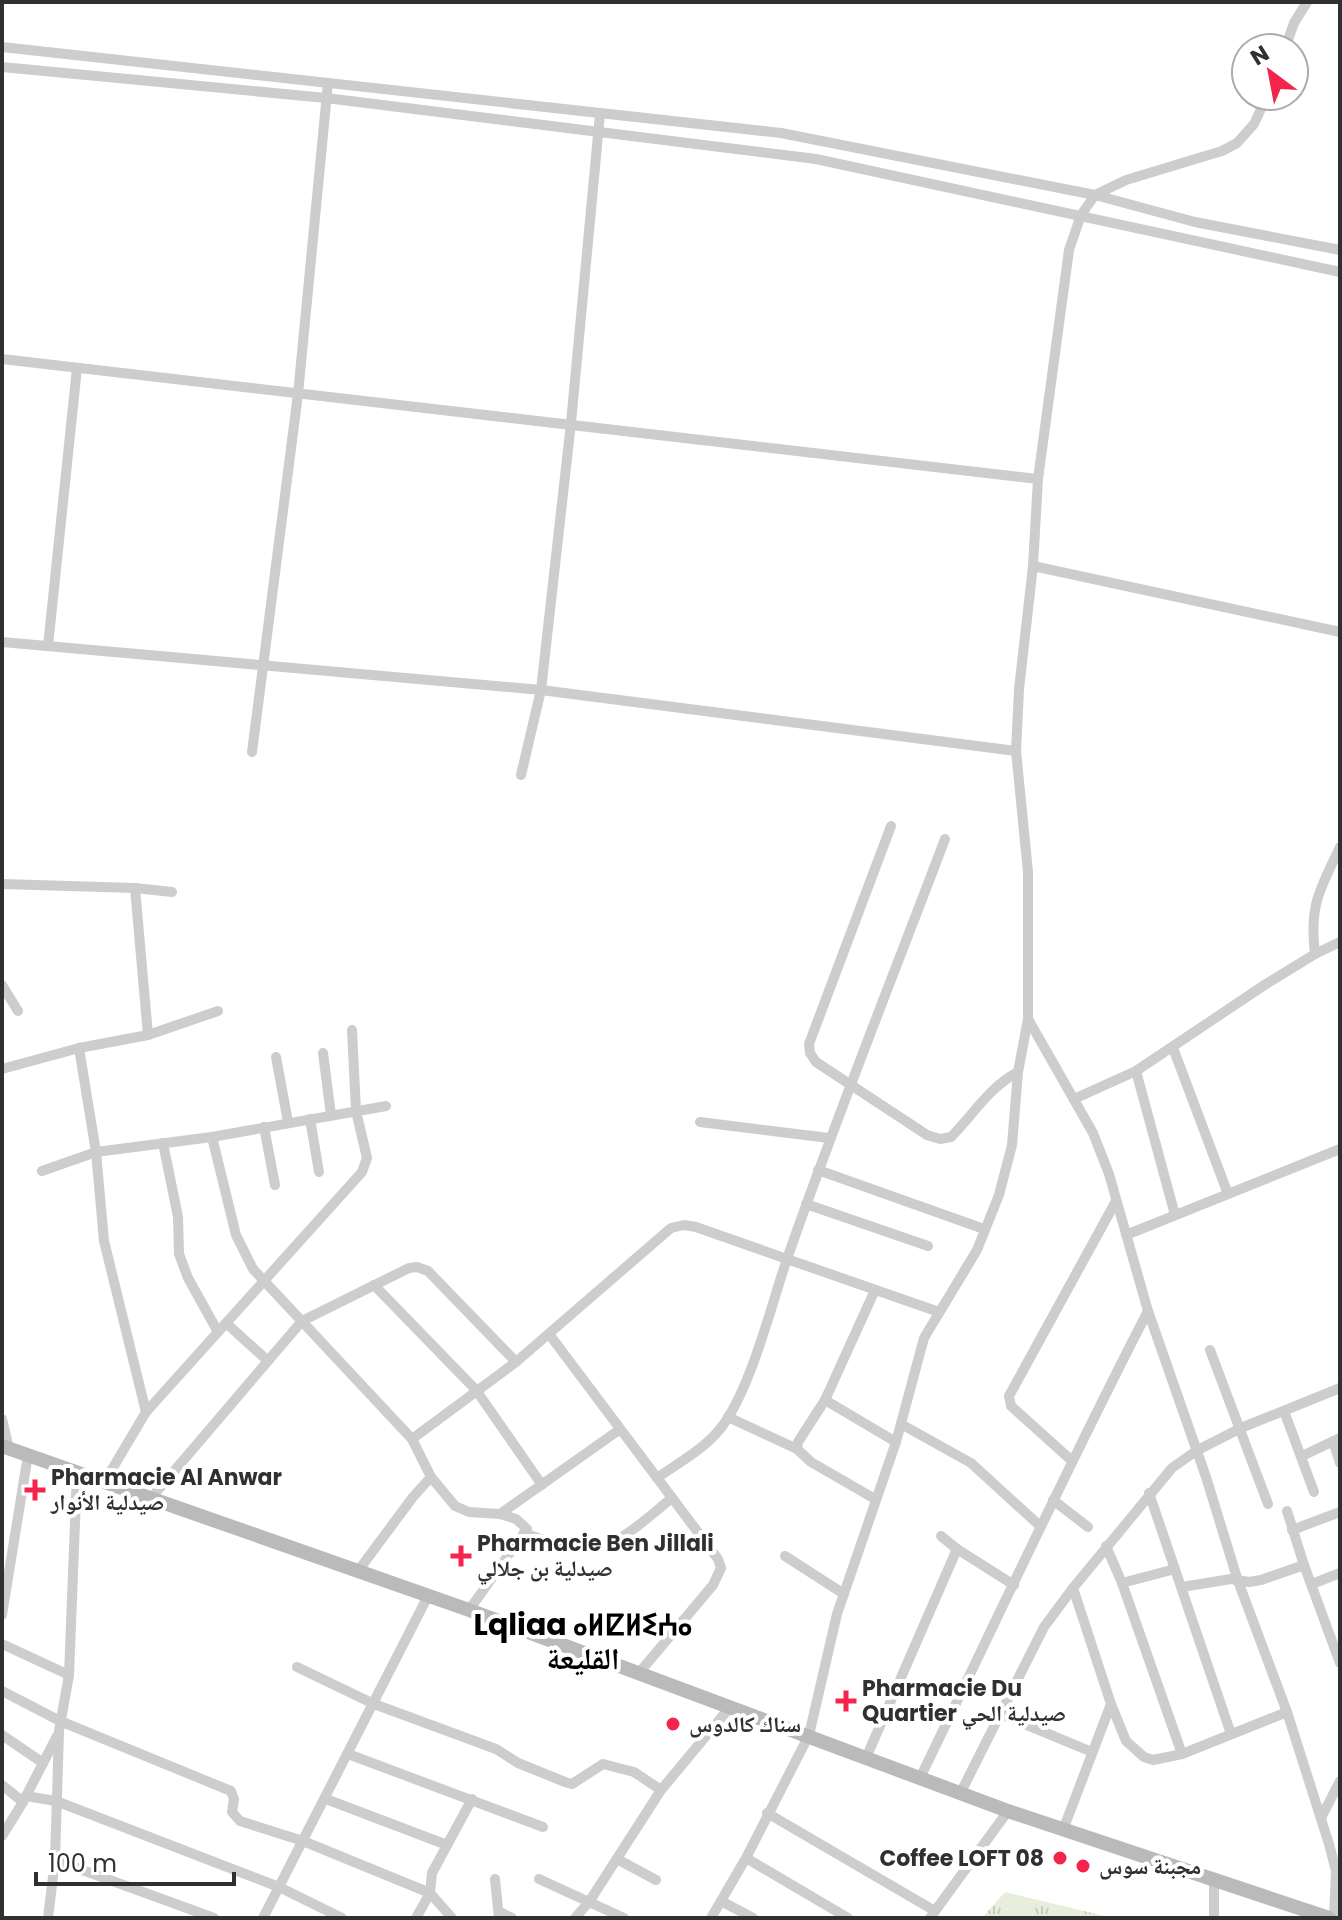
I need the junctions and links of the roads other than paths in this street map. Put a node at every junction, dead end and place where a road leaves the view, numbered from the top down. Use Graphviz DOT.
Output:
graph roads {
  1 [pos="1307,2"];
  2 [pos="1291,32"];
  3 [pos="2,47"];
  4 [pos="2,67"];
  5 [pos="328,83"];
  6 [pos="326,98"];
  7 [pos="1260,112"];
  8 [pos="600,114"];
  9 [pos="597,133"];
  10 [pos="1095,195"];
  11 [pos="1081,215"];
  12 [pos="1340,250"];
  13 [pos="1340,272"];
  14 [pos="2,359"];
  15 [pos="77,368"];
  16 [pos="298,394"];
  17 [pos="571,423"];
  18 [pos="1038,479"];
  19 [pos="1033,566"];
  20 [pos="1340,632"];
  21 [pos="2,642"];
  22 [pos="48,646"];
  23 [pos="263,663"];
  24 [pos="541,690"];
  25 [pos="1016,751"];
  26 [pos="252,752"];
  27 [pos="521,775"];
  28 [pos="891,826"];
  29 [pos="945,839"];
  30 [pos="1340,847"];
  31 [pos="2,884"];
  32 [pos="135,888"];
  33 [pos="172,892"];
  34 [pos="1340,942"];
  35 [pos="1315,954"];
  36 [pos="2,985"];
  37 [pos="18,1011"];
  38 [pos="218,1011"];
  39 [pos="1028,1019"];
  40 [pos="352,1030"];
  41 [pos="148,1035"];
  42 [pos="79,1048"];
  43 [pos="1173,1048"];
  44 [pos="323,1053"];
  45 [pos="276,1057"];
  46 [pos="2,1069"];
  47 [pos="1136,1071"];
  48 [pos="1018,1072"];
  49 [pos="852,1085"];
  50 [pos="1074,1099"];
  51 [pos="386,1106"];
  52 [pos="356,1111"];
  53 [pos="331,1115"];
  54 [pos="310,1119"];
  55 [pos="288,1122"];
  56 [pos="700,1122"];
  57 [pos="264,1127"];
  58 [pos="212,1137"];
  59 [pos="829,1138"];
  60 [pos="163,1143"];
  61 [pos="1340,1149"];
  62 [pos="96,1152"];
  63 [pos="818,1170"];
  64 [pos="42,1171"];
  65 [pos="319,1172"];
  66 [pos="275,1185"];
  67 [pos="1228,1194"];
  68 [pos="1116,1201"];
  69 [pos="806,1204"];
  70 [pos="1175,1215"];
  71 [pos="984,1229"];
  72 [pos="1126,1235"];
  73 [pos="928,1246"];
  74 [pos="787,1259"];
  75 [pos="264,1281"];
  76 [pos="374,1285"];
  77 [pos="875,1290"];
  78 [pos="1148,1311"];
  79 [pos="939,1312"];
  80 [pos="302,1321"];
  81 [pos="226,1323"];
  82 [pos="218,1332"];
  83 [pos="549,1334"];
  84 [pos="1210,1350"];
  85 [pos="268,1361"];
  86 [pos="516,1362"];
  87 [pos="1340,1388"];
  88 [pos="476,1390"];
  89 [pos="825,1400"];
  90 [pos="1284,1411"];
  91 [pos="146,1412"];
  92 [pos="728,1417"];
  93 [pos="2,1419"];
  94 [pos="901,1424"];
  95 [pos="1241,1428"];
  96 [pos="619,1430"];
  97 [pos="412,1439"];
  98 [pos="1336,1440"];
  99 [pos="896,1442"];
  100 [pos="5,1448"];
  101 [pos="797,1449"];
  102 [pos="1196,1451"];
  103 [pos="28,1455"];
  104 [pos="1302,1456"];
  105 [pos="1071,1460"];
  106 [pos="1340,1463"];
  107 [pos="77,1472"];
  108 [pos="431,1477"];
  109 [pos="657,1478"];
  110 [pos="105,1481"];
  111 [pos="542,1485"];
  112 [pos="1314,1492"];
  113 [pos="1149,1493"];
  114 [pos="152,1497"];
  115 [pos="672,1498"];
  116 [pos="875,1499"];
  117 [pos="1053,1500"];
  118 [pos="1268,1504"];
  119 [pos="1287,1511"];
  120 [pos="1340,1512"];
  121 [pos="500,1514"];
  122 [pos="1040,1526"];
  123 [pos="1088,1527"];
  124 [pos="1292,1530"];
  125 [pos="524,1533"];
  126 [pos="941,1536"];
  127 [pos="1106,1546"];
  128 [pos="957,1549"];
  129 [pos="785,1556"];
  130 [pos="1304,1565"];
  131 [pos="1175,1569"];
  132 [pos="358,1571"];
  133 [pos="1340,1573"];
  134 [pos="1238,1581"];
  135 [pos="1122,1583"];
  136 [pos="1312,1584"];
  137 [pos="1014,1585"];
  138 [pos="1182,1587"];
  139 [pos="1073,1588"];
  140 [pos="844,1594"];
  141 [pos="428,1596"];
  142 [pos="469,1610"];
  143 [pos="2,1615"];
  144 [pos="2,1644"];
  145 [pos="1340,1663"];
  146 [pos="297,1667"];
  147 [pos="639,1673"];
  148 [pos="69,1675"];
  149 [pos="2,1691"];
  150 [pos="374,1704"];
  151 [pos="1111,1704"];
  152 [pos="731,1706"];
  153 [pos="1287,1712"];
  154 [pos="998,1713"];
  155 [pos="60,1726"];
  156 [pos="1231,1734"];
  157 [pos="2,1735"];
  158 [pos="809,1735"];
  159 [pos="1092,1752"];
  160 [pos="348,1754"];
  161 [pos="1182,1754"];
  162 [pos="866,1758"];
  163 [pos="43,1763"];
  164 [pos="920,1778"];
  165 [pos="1340,1781"];
  166 [pos="2,1785"];
  167 [pos="661,1790"];
  168 [pos="961,1792"];
  169 [pos="25,1799"];
  170 [pos="326,1799"];
  171 [pos="472,1799"];
  172 [pos="56,1801"];
  173 [pos="1008,1811"];
  174 [pos="767,1813"];
  175 [pos="1321,1818"];
  176 [pos="543,1827"];
  177 [pos="1063,1830"];
  178 [pos="2,1836"];
  179 [pos="303,1841"];
  180 [pos="447,1845"];
  181 [pos="746,1858"];
  182 [pos="617,1859"];
  183 [pos="55,1860"];
  184 [pos="1338,1870"];
  185 [pos="495,1879"];
  186 [pos="539,1879"];
  187 [pos="1214,1879"];
  188 [pos="656,1880"];
  189 [pos="279,1887"];
  190 [pos="430,1893"];
  191 [pos="721,1901"];
  192 [pos="589,1902"];
  193 [pos="180,1905"];
  194 [pos="500,1915"];
  195 [pos="932,1915"];
  196 [pos="48,1918"];
  197 [pos="175,1918"];
  198 [pos="214,1918"];
  199 [pos="263,1918"];
  200 [pos="342,1918"];
  201 [pos="416,1918"];
  202 [pos="452,1918"];
  203 [pos="512,1918"];
  204 [pos="575,1918"];
  205 [pos="624,1918"];
  206 [pos="711,1918"];
  207 [pos="753,1918"];
  208 [pos="848,1918"];
  209 [pos="1214,1918"];
  210 [pos="1332,1918"];
  1 -- 2 [label="street"];
  3 -- 5 [label="street"];
  4 -- 6 [label="street"];
  5 -- 6 [label="street"];
  5 -- 8 [label="street"];
  6 -- 9 [label="street"];
  6 -- 16 [label="street"];
  7 -- 10 [label="street"];
  8 -- 9 [label="street"];
  8 -- 10 [label="street"];
  9 -- 11 [label="street"];
  9 -- 17 [label="street"];
  10 -- 11 [label="street"];
  10 -- 12 [label="street"];
  11 -- 13 [label="street"];
  11 -- 18 [label="street"];
  14 -- 15 [label="street"];
  15 -- 16 [label="street"];
  15 -- 22 [label="street"];
  16 -- 17 [label="street"];
  16 -- 23 [label="street"];
  17 -- 18 [label="street"];
  17 -- 24 [label="street"];
  18 -- 19 [label="street"];
  19 -- 20 [label="street"];
  19 -- 25 [label="street"];
  21 -- 22 [label="street"];
  22 -- 23 [label="street"];
  23 -- 24 [label="street"];
  23 -- 26 [label="street"];
  24 -- 25 [label="street"];
  24 -- 27 [label="street"];
  25 -- 39 [label="street"];
  28 -- 49 [label="street"];
  29 -- 49 [label="street"];
  30 -- 35 [label="street"];
  31 -- 32 [label="street"];
  32 -- 33 [label="street"];
  32 -- 41 [label="street"];
  34 -- 35 [label="street"];
  35 -- 43 [label="street"];
  36 -- 37 [label="street"];
  38 -- 41 [label="street"];
  39 -- 48 [label="street"];
  39 -- 50 [label="street"];
  40 -- 52 [label="street"];
  41 -- 42 [label="street"];
  42 -- 46 [label="street"];
  42 -- 62 [label="street"];
  43 -- 47 [label="street"];
  43 -- 67 [label="street"];
  44 -- 53 [label="street"];
  45 -- 55 [label="street"];
  47 -- 50 [label="street"];
  47 -- 70 [label="street"];
  48 -- 49 [label="street"];
  48 -- 71 [label="street"];
  49 -- 59 [label="street"];
  50 -- 68 [label="street"];
  51 -- 52 [label="street"];
  52 -- 53 [label="street"];
  52 -- 75 [label="street"];
  53 -- 54 [label="street"];
  54 -- 55 [label="street"];
  54 -- 65 [label="street"];
  55 -- 57 [label="street"];
  56 -- 59 [label="street"];
  57 -- 58 [label="street"];
  57 -- 66 [label="street"];
  58 -- 60 [label="street"];
  58 -- 75 [label="street"];
  59 -- 63 [label="street"];
  60 -- 62 [label="street"];
  60 -- 82 [label="street"];
  61 -- 67 [label="street"];
  62 -- 64 [label="street"];
  62 -- 91 [label="street"];
  63 -- 69 [label="street"];
  63 -- 71 [label="street"];
  67 -- 70 [label="street"];
  68 -- 72 [label="street"];
  68 -- 105 [label="street"];
  69 -- 73 [label="street"];
  69 -- 74 [label="street"];
  70 -- 72 [label="street"];
  71 -- 79 [label="street"];
  72 -- 78 [label="street"];
  74 -- 77 [label="street"];
  74 -- 83 [label="street"];
  74 -- 92 [label="street"];
  75 -- 80 [label="street"];
  75 -- 81 [label="street"];
  76 -- 80 [label="street"];
  76 -- 86 [label="street"];
  76 -- 88 [label="street"];
  77 -- 79 [label="street"];
  77 -- 89 [label="street"];
  78 -- 102 [label="street"];
  78 -- 105 [label="street"];
  79 -- 94 [label="street"];
  80 -- 85 [label="street"];
  80 -- 97 [label="street"];
  81 -- 82 [label="street"];
  81 -- 85 [label="street"];
  82 -- 91 [label="street"];
  83 -- 86 [label="street"];
  83 -- 96 [label="street"];
  84 -- 95 [label="street"];
  85 -- 114 [label="street"];
  86 -- 88 [label="street"];
  87 -- 90 [label="street"];
  88 -- 97 [label="street"];
  88 -- 111 [label="street"];
  89 -- 99 [label="street"];
  89 -- 101 [label="street"];
  90 -- 95 [label="street"];
  90 -- 104 [label="street"];
  91 -- 110 [label="street"];
  92 -- 101 [label="street"];
  92 -- 109 [label="street"];
  93 -- 100 [label="street"];
  94 -- 99 [label="street"];
  94 -- 122 [label="street"];
  95 -- 102 [label="street"];
  95 -- 118 [label="street"];
  96 -- 109 [label="street"];
  96 -- 111 [label="street"];
  97 -- 108 [label="street"];
  98 -- 104 [label="street"];
  98 -- 106 [label="street"];
  99 -- 116 [label="street"];
  100 -- 103 [label="main road"];
  101 -- 116 [label="street"];
  102 -- 113 [label="street"];
  102 -- 134 [label="street"];
  103 -- 107 [label="main road"];
  103 -- 143 [label="street"];
  104 -- 112 [label="street"];
  105 -- 117 [label="street"];
  107 -- 110 [label="main road"];
  107 -- 148 [label="street"];
  108 -- 121 [label="street"];
  108 -- 132 [label="street"];
  109 -- 115 [label="street"];
  110 -- 114 [label="main road"];
  111 -- 121 [label="street"];
  113 -- 127 [label="street"];
  113 -- 131 [label="street"];
  114 -- 132 [label="main road"];
  115 -- 125 [label="street"];
  115 -- 147 [label="street"];
  116 -- 140 [label="street"];
  117 -- 122 [label="street"];
  117 -- 123 [label="street"];
  119 -- 124 [label="street"];
  120 -- 124 [label="street"];
  121 -- 125 [label="street"];
  122 -- 137 [label="street"];
  124 -- 130 [label="street"];
  125 -- 142 [label="street"];
  126 -- 128 [label="street"];
  127 -- 135 [label="street"];
  127 -- 139 [label="street"];
  128 -- 137 [label="street"];
  128 -- 162 [label="street"];
  129 -- 140 [label="street"];
  130 -- 134 [label="street"];
  130 -- 136 [label="street"];
  131 -- 135 [label="street"];
  131 -- 138 [label="street"];
  132 -- 141 [label="main road"];
  133 -- 136 [label="street"];
  134 -- 138 [label="street"];
  134 -- 153 [label="street"];
  135 -- 161 [label="street"];
  136 -- 145 [label="street"];
  137 -- 164 [label="street"];
  138 -- 156 [label="street"];
  139 -- 151 [label="street"];
  139 -- 154 [label="street"];
  140 -- 158 [label="street"];
  141 -- 142 [label="main road"];
  141 -- 150 [label="street"];
  142 -- 147 [label="main road"];
  144 -- 148 [label="street"];
  146 -- 150 [label="street"];
  147 -- 152 [label="main road"];
  148 -- 155 [label="street"];
  149 -- 155 [label="street"];
  150 -- 160 [label="street"];
  150 -- 167 [label="street"];
  151 -- 159 [label="street"];
  151 -- 161 [label="street"];
  152 -- 158 [label="main road"];
  152 -- 167 [label="street"];
  153 -- 156 [label="street"];
  153 -- 175 [label="street"];
  154 -- 159 [label="street"];
  154 -- 168 [label="street"];
  155 -- 163 [label="street"];
  155 -- 172 [label="street"];
  155 -- 179 [label="street"];
  156 -- 161 [label="street"];
  157 -- 163 [label="street"];
  158 -- 162 [label="main road"];
  158 -- 174 [label="street"];
  159 -- 177 [label="street"];
  160 -- 170 [label="street"];
  160 -- 171 [label="street"];
  162 -- 164 [label="main road"];
  163 -- 169 [label="street"];
  164 -- 168 [label="main road"];
  165 -- 175 [label="street"];
  166 -- 169 [label="street"];
  167 -- 182 [label="street"];
  168 -- 173 [label="main road"];
  169 -- 172 [label="street"];
  169 -- 178 [label="street"];
  170 -- 179 [label="street"];
  170 -- 180 [label="street"];
  171 -- 176 [label="street"];
  171 -- 180 [label="street"];
  172 -- 183 [label="street"];
  172 -- 189 [label="street"];
  173 -- 177 [label="main road"];
  173 -- 195 [label="street"];
  174 -- 181 [label="street"];
  174 -- 195 [label="street"];
  175 -- 184 [label="street"];
  177 -- 187 [label="main road"];
  179 -- 189 [label="street"];
  179 -- 190 [label="street"];
  180 -- 190 [label="street"];
  181 -- 191 [label="street"];
  181 -- 208 [label="street"];
  182 -- 188 [label="street"];
  182 -- 192 [label="street"];
  183 -- 193 [label="street"];
  183 -- 196 [label="street"];
  184 -- 210 [label="street"];
  185 -- 194 [label="street"];
  186 -- 192 [label="street"];
  187 -- 209 [label="street"];
  187 -- 210 [label="main road"];
  189 -- 199 [label="street"];
  189 -- 200 [label="street"];
  190 -- 201 [label="street"];
  190 -- 202 [label="street"];
  191 -- 206 [label="street"];
  191 -- 207 [label="street"];
  192 -- 204 [label="street"];
  192 -- 205 [label="street"];
  193 -- 197 [label="street"];
  193 -- 198 [label="street"];
  194 -- 203 [label="street"];
}
